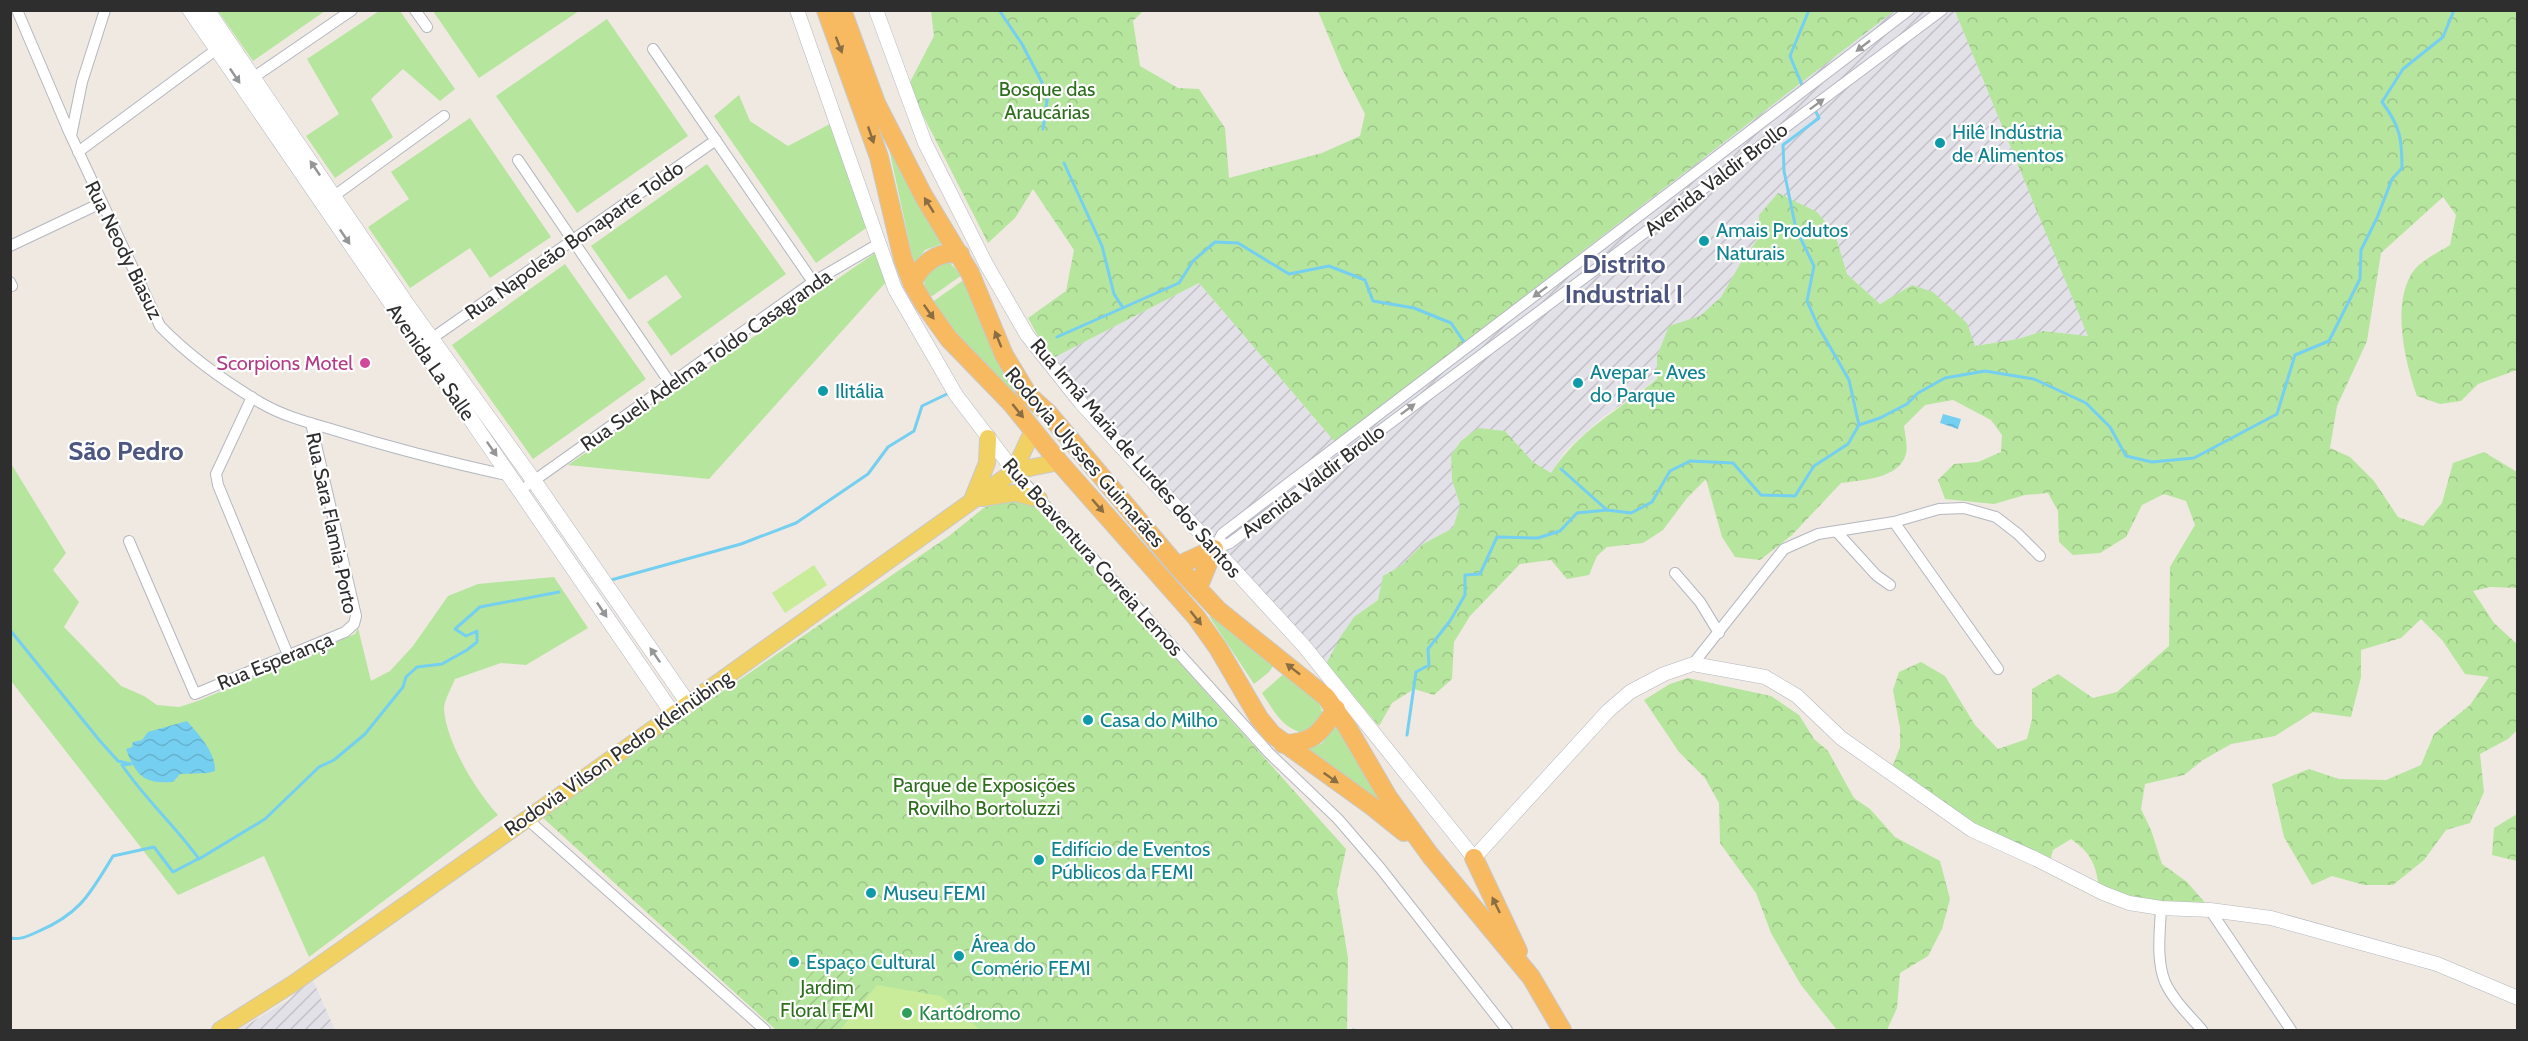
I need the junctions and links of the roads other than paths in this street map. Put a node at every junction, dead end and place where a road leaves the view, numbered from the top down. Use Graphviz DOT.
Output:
graph roads {
  1 [pos="17,10"];
  2 [pos="105,10"];
  3 [pos="190,10"];
  4 [pos="207,10"];
  5 [pos="351,10"];
  6 [pos="415,10"];
  7 [pos="797,10"];
  8 [pos="826,10"];
  9 [pos="842,10"];
  10 [pos="876,10"];
  11 [pos="1909,10"];
  12 [pos="1942,10"];
  13 [pos="427,27"];
  14 [pos="217,49"];
  15 [pos="653,49"];
  16 [pos="254,77"];
  17 [pos="444,116"];
  18 [pos="279,128"];
  19 [pos="71,136"];
  20 [pos="716,141"];
  21 [pos="78,152"];
  22 [pos="518,160"];
  23 [pos="334,196"];
  24 [pos="101,203"];
  25 [pos="573,240"];
  26 [pos="880,243"];
  27 [pos="10,246"];
  28 [pos="960,255"];
  29 [pos="813,282"];
  30 [pos="912,283"];
  31 [pos="403,310"];
  32 [pos="431,339"];
  33 [pos="670,383"];
  34 [pos="252,397"];
  35 [pos="311,423"];
  36 [pos="1033,430"];
  37 [pos="988,438"];
  38 [pos="1059,462"];
  39 [pos="1014,471"];
  40 [pos="511,476"];
  41 [pos="534,481"];
  42 [pos="521,490"];
  43 [pos="1039,499"];
  44 [pos="972,500"];
  45 [pos="1894,522"];
  46 [pos="1836,531"];
  47 [pos="129,541"];
  48 [pos="1214,549"];
  49 [pos="2040,556"];
  50 [pos="1177,566"];
  51 [pos="1675,573"];
  52 [pos="1890,585"];
  53 [pos="1198,588"];
  54 [pos="354,624"];
  55 [pos="1719,633"];
  56 [pos="288,655"];
  57 [pos="1693,664"];
  58 [pos="1998,669"];
  59 [pos="688,703"];
  60 [pos="1336,709"];
  61 [pos="673,714"];
  62 [pos="1283,744"];
  63 [pos="527,819"];
  64 [pos="1430,855"];
  65 [pos="1474,858"];
  66 [pos="2161,908"];
  67 [pos="2210,910"];
  68 [pos="1531,977"];
  69 [pos="2517,998"];
  70 [pos="220,1030"];
  71 [pos="765,1030"];
  72 [pos="1507,1030"];
  73 [pos="1562,1030"];
  74 [pos="2202,1030"];
  75 [pos="2291,1030"];
  1 -- 19 [label="street, Rua Neody Biasuz"];
  2 -- 19 [label="street"];
  3 -- 14 [label="main road, Avenida La Salle"];
  4 -- 16 [label="main road, Avenida La Salle"];
  5 -- 16 [label="street"];
  6 -- 13 [label="street"];
  7 -- 26 [label="street, Rua Boaventura Correia Lemos"];
  8 -- 30 [label="highway, Rodovia Ulysses Guimarães, one-way"];
  28 -- 9 [label="highway, Rodovia Ulysses Guimarães, one-way"];
  10 -- 48 [label="street, Rua Irmã Maria de Lurdes dos Santos"];
  11 -- 48 [label="street, Avenida Valdir Brollo, one-way"];
  48 -- 12 [label="street, Avenida Valdir Brollo, one-way"];
  14 -- 18 [label="main road, Avenida La Salle, one-way"];
  14 -- 21 [label="street"];
  15 -- 20 [label="street"];
  16 -- 18 [label="main road, Avenida La Salle"];
  17 -- 23 [label="street"];
  23 -- 18 [label="main road, Avenida La Salle, one-way"];
  18 -- 31 [label="main road, Avenida La Salle, one-way"];
  19 -- 21 [label="street, Rua Neody Biasuz"];
  20 -- 25 [label="street, Rua Napoleão Bonaparte Toldo"];
  20 -- 29 [label="street"];
  21 -- 24 [label="street, Rua Neody Biasuz"];
  22 -- 25 [label="street"];
  23 -- 31 [label="main road, Avenida La Salle"];
  24 -- 27 [label="street"];
  24 -- 34 [label="street, Rua Neody Biasuz"];
  25 -- 32 [label="street, Rua Napoleão Bonaparte Toldo"];
  25 -- 33 [label="street"];
  26 -- 29 [label="street, Rua Sueli Adelma Toldo Casagranda"];
  26 -- 37 [label="street, Rua Boaventura Correia Lemos"];
  28 -- 30 [label="highway"];
  50 -- 28 [label="highway, Rodovia Ulysses Guimarães, one-way"];
  29 -- 33 [label="street, Rua Sueli Adelma Toldo Casagranda"];
  30 -- 36 [label="highway, Rodovia Ulysses Guimarães, one-way"];
  31 -- 32 [label="main road, Avenida La Salle"];
  31 -- 40 [label="main road, Avenida La Salle, one-way"];
  32 -- 41 [label="main road, Avenida La Salle"];
  33 -- 41 [label="street, Rua Sueli Adelma Toldo Casagranda"];
  34 -- 35 [label="street, Rua Neody Biasuz"];
  34 -- 56 [label="street"];
  35 -- 40 [label="street, Rua Neody Biasuz"];
  35 -- 54 [label="street, Rua Sara Flamia Porto"];
  36 -- 38 [label="highway, Rodovia Ulysses Guimarães"];
  36 -- 39 [label="main road"];
  37 -- 39 [label="street, Rua Boaventura Correia Lemos"];
  37 -- 44 [label="main road"];
  38 -- 39 [label="main road, Rodovia Vilson Pedro Kleinübing"];
  38 -- 62 [label="highway, Rodovia Ulysses Guimarães, one-way"];
  39 -- 43 [label="street, Rua Boaventura Correia Lemos"];
  39 -- 44 [label="main road, Rodovia Vilson Pedro Kleinübing"];
  40 -- 42 [label="main road, Avenida La Salle"];
  41 -- 42 [label="street, Rua Sueli Adelma Toldo Casagranda"];
  59 -- 41 [label="main road, Avenida La Salle, one-way"];
  42 -- 61 [label="main road, Avenida La Salle, one-way"];
  43 -- 44 [label="main road"];
  43 -- 72 [label="street, Rua Boaventura Correia Lemos"];
  44 -- 59 [label="main road, Rodovia Vilson Pedro Kleinübing"];
  45 -- 46 [label="street"];
  45 -- 49 [label="street"];
  45 -- 58 [label="street"];
  46 -- 52 [label="street"];
  46 -- 55 [label="street"];
  47 -- 56 [label="street, Rua Esperança"];
  48 -- 50 [label="highway"];
  48 -- 53 [label="highway"];
  48 -- 65 [label="street, Rua Irmã Maria de Lurdes dos Santos"];
  50 -- 53 [label="highway, Rodovia Ulysses Guimarães"];
  51 -- 55 [label="street"];
  60 -- 53 [label="highway, Rodovia Ulysses Guimarães, one-way"];
  54 -- 56 [label="street, Rua Esperança"];
  55 -- 57 [label="street"];
  57 -- 65 [label="street"];
  57 -- 66 [label="street"];
  59 -- 61 [label="main road, Rodovia Vilson Pedro Kleinübing"];
  60 -- 62 [label="highway"];
  60 -- 64 [label="highway, Rodovia Ulysses Guimarães"];
  61 -- 63 [label="main road, Rodovia Vilson Pedro Kleinübing"];
  62 -- 64 [label="highway, Rodovia Ulysses Guimarães, one-way"];
  63 -- 70 [label="main road, Rodovia Vilson Pedro Kleinübing"];
  63 -- 71 [label="street"];
  64 -- 68 [label="highway, Rodovia Ulysses Guimarães"];
  68 -- 65 [label="highway, one-way"];
  66 -- 67 [label="street"];
  66 -- 74 [label="street"];
  67 -- 69 [label="street"];
  67 -- 75 [label="street"];
  68 -- 73 [label="highway, Rodovia Ulysses Guimarães"];
}
